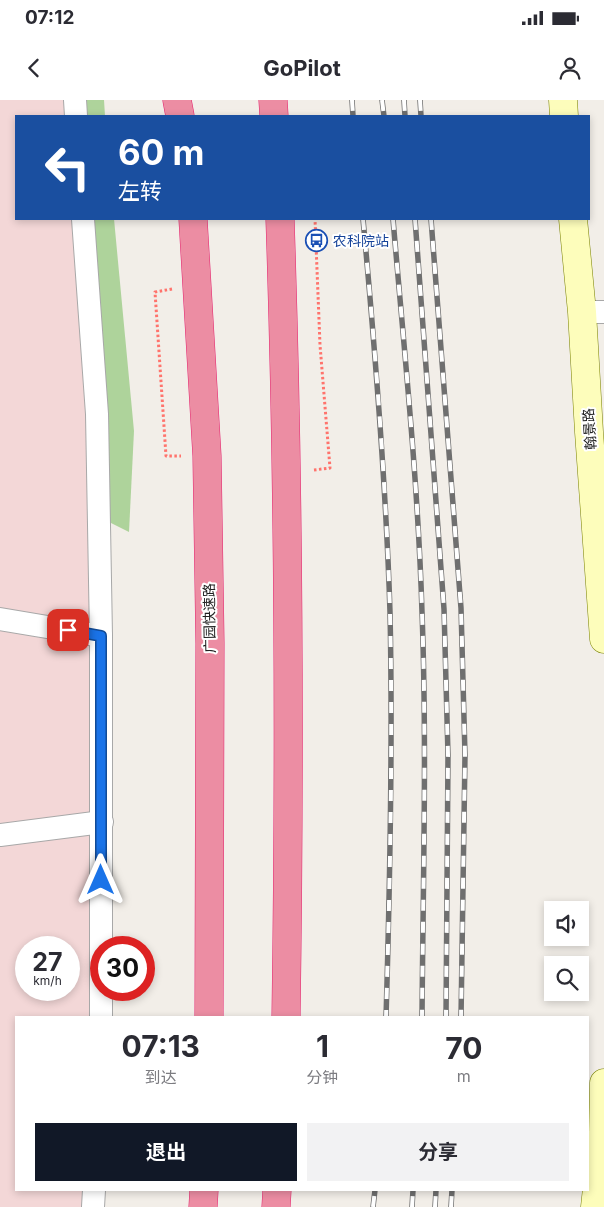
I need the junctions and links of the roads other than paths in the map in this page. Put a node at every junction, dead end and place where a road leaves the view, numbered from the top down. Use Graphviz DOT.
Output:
graph roads {
  1 [pos="75,100"];
  2 [pos="177,100"];
  3 [pos="185,100"];
  4 [pos="273,100"];
  5 [pos="563,100"];
  6 [pos="76,115"];
  7 [pos="180,115"];
  8 [pos="186,115"];
  9 [pos="274,115"];
  10 [pos="564,115"];
  11 [pos="83,220"];
  12 [pos="193,220"];
  13 [pos="280,220"];
  14 [pos="573,220"];
  15 [pos="593,312"];
  16 [pos="0,619"];
  17 [pos="101,636"];
  18 [pos="604,640"];
  19 [pos="102,822"];
  20 [pos="0,835"];
  21 [pos="101,1016"];
  22 [pos="209,1016"];
  23 [pos="286,1016"];
  24 [pos="604,1083"];
  25 [pos="94,1191"];
  26 [pos="204,1191"];
  27 [pos="277,1191"];
  28 [pos="93,1207"];
  29 [pos="203,1207"];
  30 [pos="276,1207"];
  31 [pos="595,1207"];
  1 -- 6 [label="street"];
  2 -- 7 [label="highway"];
  3 -- 8 [label="highway"];
  4 -- 9 [label="highway"];
  5 -- 10 [label="street"];
  11 -- 17 [label="street"];
  12 -- 22 [label="highway, 广园快速路"];
  13 -- 23 [label="highway"];
  14 -- 15 [label="street, 翰景路"];
  15 -- 18 [label="street, 翰景路"];
  16 -- 17 [label="street"];
  17 -- 19 [label="street"];
  19 -- 20 [label="street"];
  19 -- 21 [label="street"];
  24 -- 31 [label="street"];
  25 -- 28 [label="street"];
  26 -- 29 [label="highway"];
  27 -- 30 [label="highway"];
}
